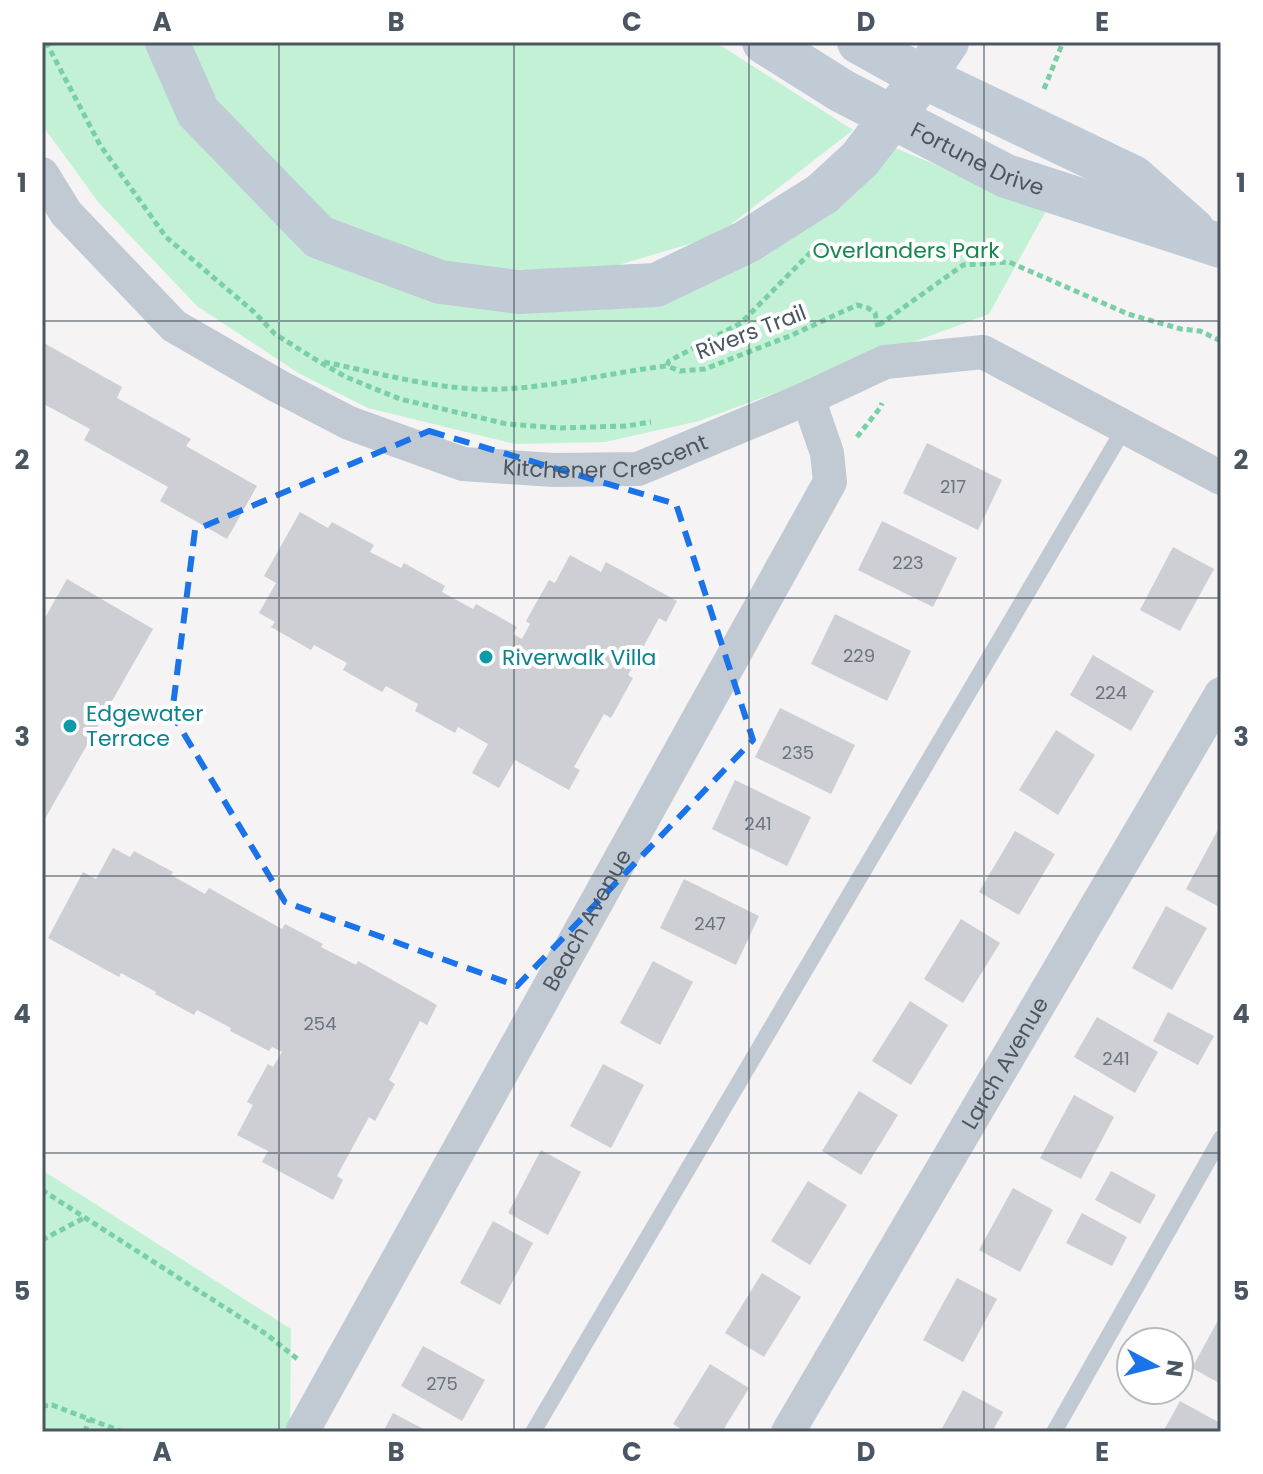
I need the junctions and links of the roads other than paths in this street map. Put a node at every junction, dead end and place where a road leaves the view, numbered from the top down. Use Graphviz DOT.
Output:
graph roads {
  1 [pos="167,42"];
  2 [pos="764,42"];
  3 [pos="859,42"];
  4 [pos="947,42"];
  5 [pos="42,174"];
  6 [pos="1214,244"];
  7 [pos="808,398"];
  8 [pos="1125,427"];
  9 [pos="1221,478"];
  10 [pos="1221,694"];
  11 [pos="1221,1138"];
  12 [pos="302,1432"];
  13 [pos="533,1432"];
  14 [pos="788,1432"];
  15 [pos="1054,1432"];
  1 -- 4 [label="main road, bridge"];
  2 -- 6 [label="main road, Fortune Drive"];
  3 -- 6 [label="main road, Fortune Drive"];
  5 -- 7 [label="street, Kitchener Crescent"];
  7 -- 8 [label="street, Kitchener Crescent"];
  7 -- 12 [label="street, Beach Avenue"];
  8 -- 9 [label="street, Kitchener Crescent"];
  8 -- 13 [label="lane"];
  10 -- 14 [label="street, Larch Avenue"];
  11 -- 15 [label="lane"];
}
